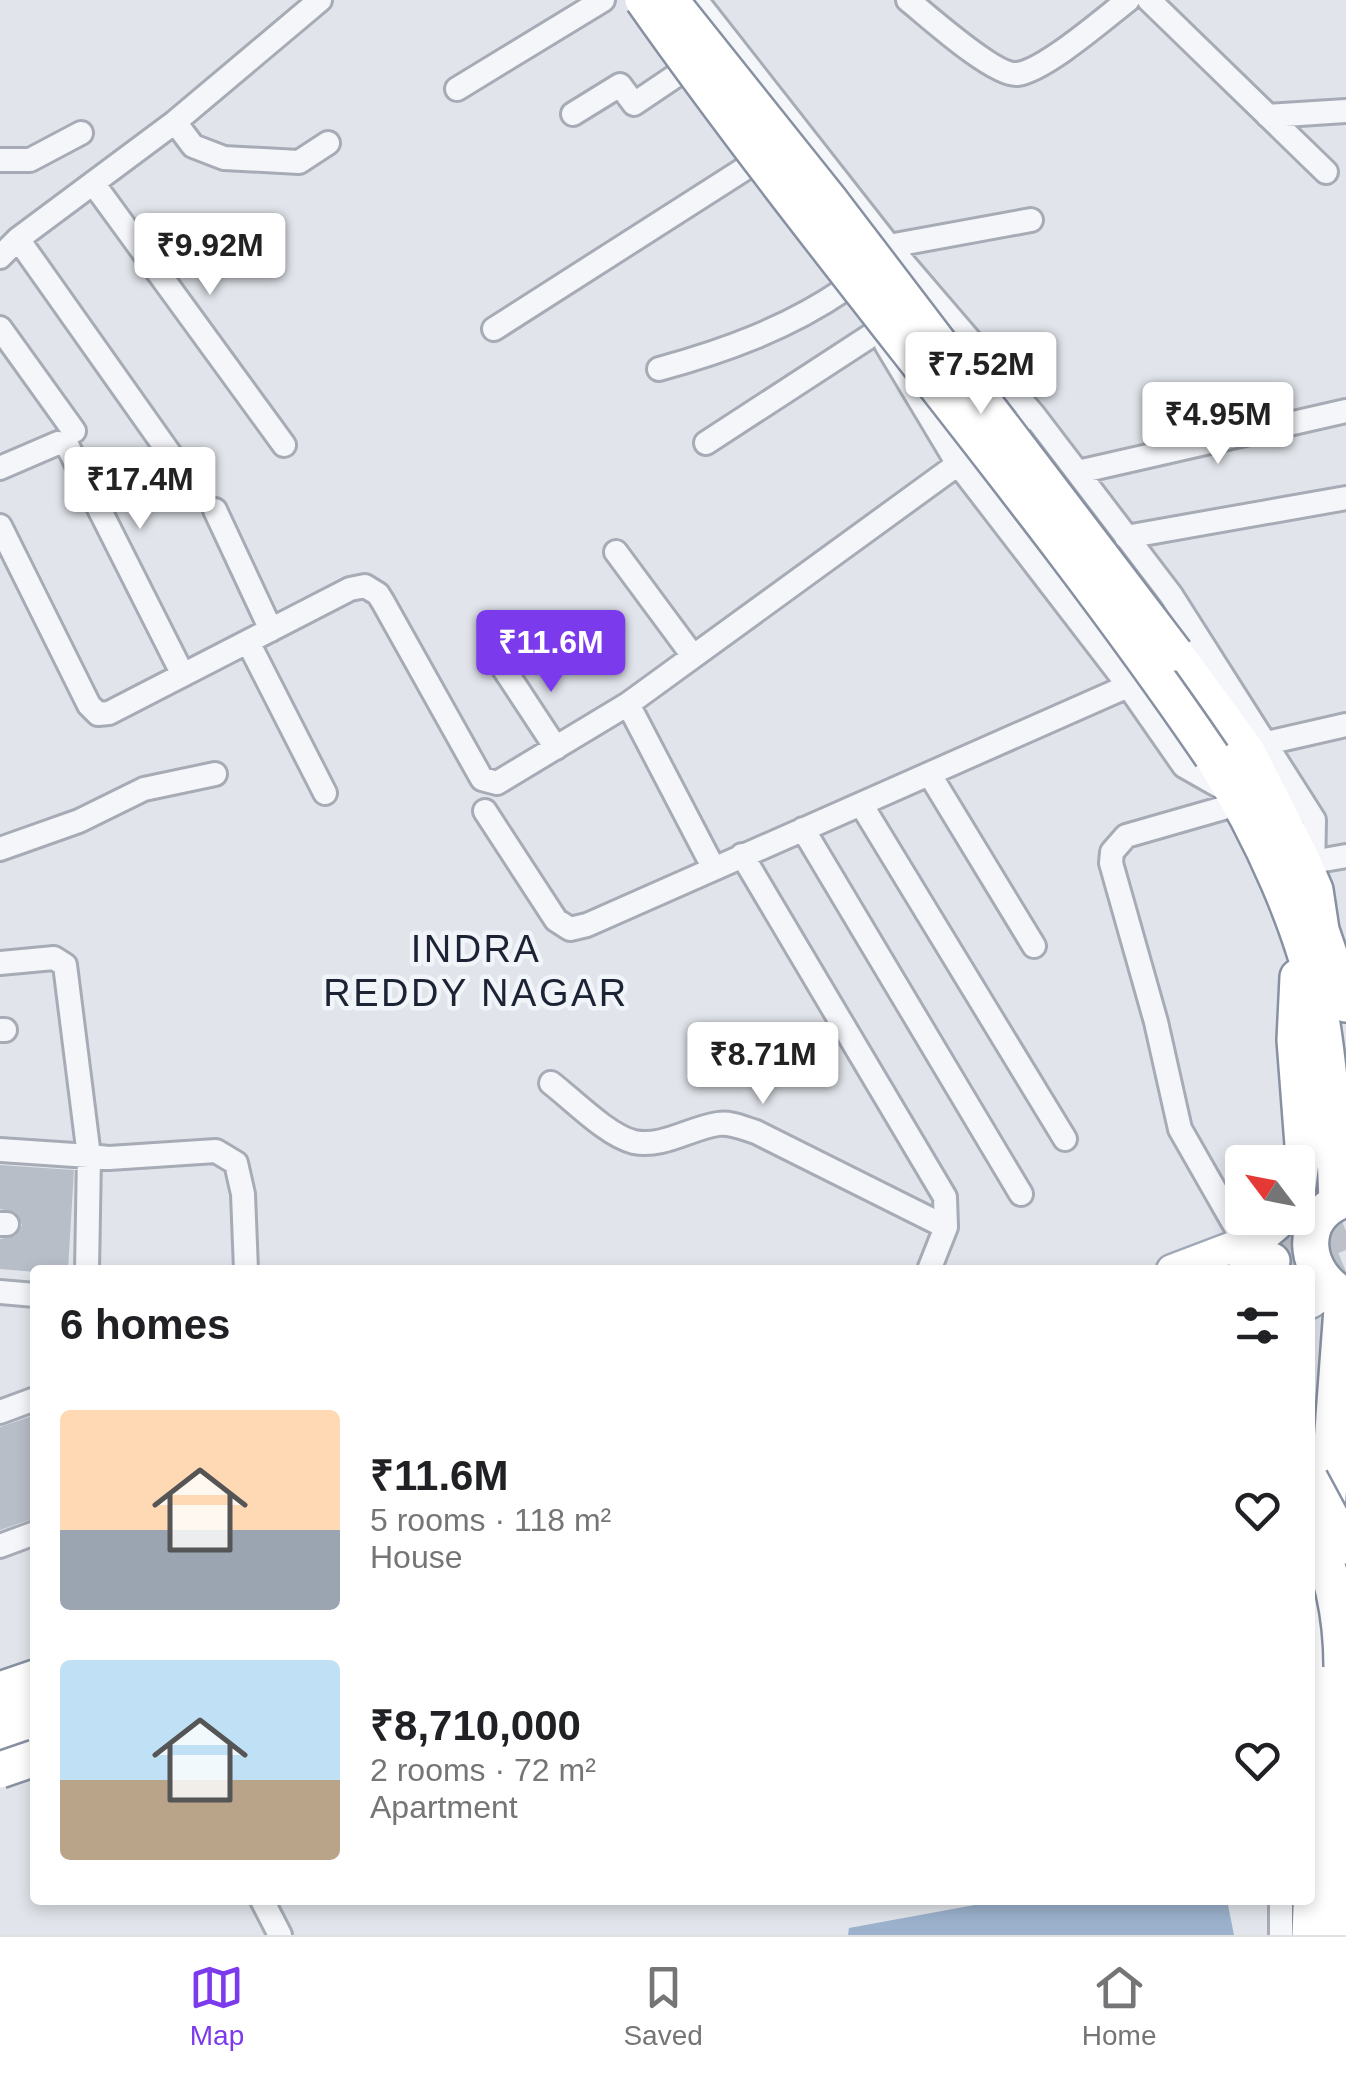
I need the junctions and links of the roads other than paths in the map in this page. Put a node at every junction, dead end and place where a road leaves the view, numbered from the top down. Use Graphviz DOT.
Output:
graph roads {
  1 [pos="320,0"];
  2 [pos="603,0"];
  3 [pos="622,0"];
  4 [pos="643,0"];
  5 [pos="670,0"];
  6 [pos="908,0"];
  7 [pos="1128,0"];
  8 [pos="1148,0"];
  9 [pos="702,7"];
  10 [pos="658,48"];
  11 [pos="677,75"];
  12 [pos="457,90"];
  13 [pos="1346,112"];
  14 [pos="573,114"];
  15 [pos="1268,116"];
  16 [pos="175,122"];
  17 [pos="81,133"];
  18 [pos="328,142"];
  19 [pos="0,160"];
  20 [pos="749,166"];
  21 [pos="1326,172"];
  22 [pos="93,183"];
  23 [pos="1032,220"];
  24 [pos="18,240"];
  25 [pos="889,246"];
  26 [pos="0,258"];
  27 [pos="845,289"];
  28 [pos="0,328"];
  29 [pos="494,329"];
  30 [pos="878,330"];
  31 [pos="659,369"];
  32 [pos="1346,411"];
  33 [pos="1032,414"];
  34 [pos="74,431"];
  35 [pos="706,443"];
  36 [pos="284,445"];
  37 [pos="958,464"];
  38 [pos="0,468"];
  39 [pos="1078,472"];
  40 [pos="187,478"];
  41 [pos="1346,498"];
  42 [pos="215,510"];
  43 [pos="0,526"];
  44 [pos="1126,537"];
  45 [pos="616,552"];
  46 [pos="272,630"];
  47 [pos="248,642"];
  48 [pos="693,656"];
  49 [pos="504,669"];
  50 [pos="183,675"];
  51 [pos="1128,686"];
  52 [pos="628,704"];
  53 [pos="1346,725"];
  54 [pos="1266,742"];
  55 [pos="556,748"];
  56 [pos="214,774"];
  57 [pos="930,775"];
  58 [pos="325,793"];
  59 [pos="1239,800"];
  60 [pos="861,804"];
  61 [pos="485,811"];
  62 [pos="803,829"];
  63 [pos="0,849"];
  64 [pos="742,855"];
  65 [pos="1346,856"];
  66 [pos="713,867"];
  67 [pos="1313,876"];
  68 [pos="1310,934"];
  69 [pos="1034,946"];
  70 [pos="0,963"];
  71 [pos="1346,974"];
  72 [pos="1346,1004"];
  73 [pos="552,1084"];
  74 [pos="1065,1140"];
  75 [pos="1303,1145"];
  76 [pos="0,1150"];
  77 [pos="89,1156"];
  78 [pos="1022,1194"];
  79 [pos="1341,1200"];
  80 [pos="946,1226"];
  81 [pos="1260,1246"];
  82 [pos="86,1265"];
  83 [pos="246,1265"];
  84 [pos="931,1265"];
  85 [pos="1190,1265"];
  86 [pos="1314,1265"];
  87 [pos="1315,1268"];
  88 [pos="0,1292"];
  89 [pos="30,1294"];
  90 [pos="1333,1296"];
  91 [pos="30,1401"];
  92 [pos="0,1412"];
  93 [pos="1315,1488"];
  94 [pos="30,1536"];
  95 [pos="1315,1537"];
  96 [pos="0,1546"];
  97 [pos="1346,1546"];
  98 [pos="1315,1812"];
  99 [pos="265,1905"];
  100 [pos="1281,1905"];
  101 [pos="1311,1905"];
  102 [pos="280,1935"];
  103 [pos="1281,1935"];
  104 [pos="1310,1935"];
  105 [pos="1340,1935"];
  1 -- 16 [label="street"];
  2 -- 12 [label="street"];
  3 -- 10 [label="street"];
  4 -- 59 [label="highway, bridge"];
  5 -- 67 [label="highway, bridge"];
  6 -- 7 [label="street"];
  8 -- 15 [label="street"];
  9 -- 10 [label="street"];
  9 -- 25 [label="street"];
  10 -- 11 [label="street"];
  11 -- 14 [label="street"];
  11 -- 20 [label="street"];
  13 -- 15 [label="street"];
  15 -- 21 [label="street"];
  16 -- 18 [label="street"];
  16 -- 22 [label="street"];
  17 -- 19 [label="street"];
  20 -- 27 [label="street"];
  20 -- 29 [label="street"];
  22 -- 24 [label="street"];
  22 -- 36 [label="street"];
  23 -- 25 [label="street"];
  24 -- 26 [label="street"];
  24 -- 40 [label="street"];
  25 -- 33 [label="street"];
  27 -- 30 [label="street"];
  27 -- 31 [label="street"];
  28 -- 34 [label="street"];
  30 -- 35 [label="street"];
  30 -- 37 [label="street"];
  32 -- 39 [label="street"];
  33 -- 37 [label="street"];
  33 -- 39 [label="street"];
  37 -- 48 [label="street"];
  37 -- 51 [label="street"];
  38 -- 50 [label="street"];
  39 -- 44 [label="street"];
  41 -- 44 [label="street"];
  42 -- 46 [label="street"];
  43 -- 50 [label="street"];
  44 -- 54 [label="street"];
  45 -- 48 [label="street"];
  46 -- 47 [label="street"];
  46 -- 55 [label="street"];
  47 -- 50 [label="street"];
  47 -- 58 [label="street"];
  48 -- 52 [label="street"];
  49 -- 55 [label="street"];
  51 -- 57 [label="street"];
  51 -- 59 [label="street"];
  52 -- 55 [label="street"];
  52 -- 66 [label="street"];
  53 -- 54 [label="street"];
  54 -- 67 [label="street"];
  56 -- 63 [label="street"];
  57 -- 60 [label="street"];
  57 -- 69 [label="street"];
  59 -- 68 [label="highway"];
  59 -- 81 [label="street"];
  60 -- 62 [label="street"];
  60 -- 74 [label="street"];
  61 -- 66 [label="street"];
  62 -- 64 [label="street"];
  62 -- 78 [label="street"];
  64 -- 66 [label="street"];
  64 -- 80 [label="street"];
  65 -- 67 [label="street"];
  67 -- 68 [label="highway"];
  68 -- 71 [label="highway"];
  68 -- 72 [label="highway"];
  68 -- 75 [label="highway"];
  68 -- 79 [label="highway"];
  70 -- 77 [label="street"];
  73 -- 80 [label="street"];
  76 -- 77 [label="street"];
  77 -- 82 [label="street"];
  77 -- 83 [label="street"];
  79 -- 86 [label="highway"];
  80 -- 84 [label="street"];
  81 -- 85 [label="main road"];
  87 -- 90 [label="highway"];
  88 -- 89 [label="street"];
  90 -- 98 [label="highway"];
  91 -- 92 [label="street"];
  93 -- 97 [label="highway, bridge"];
  94 -- 96 [label="street"];
  95 -- 105 [label="highway, bridge"];
  99 -- 102 [label="street"];
  100 -- 103 [label="street"];
  101 -- 104 [label="highway"];
}
